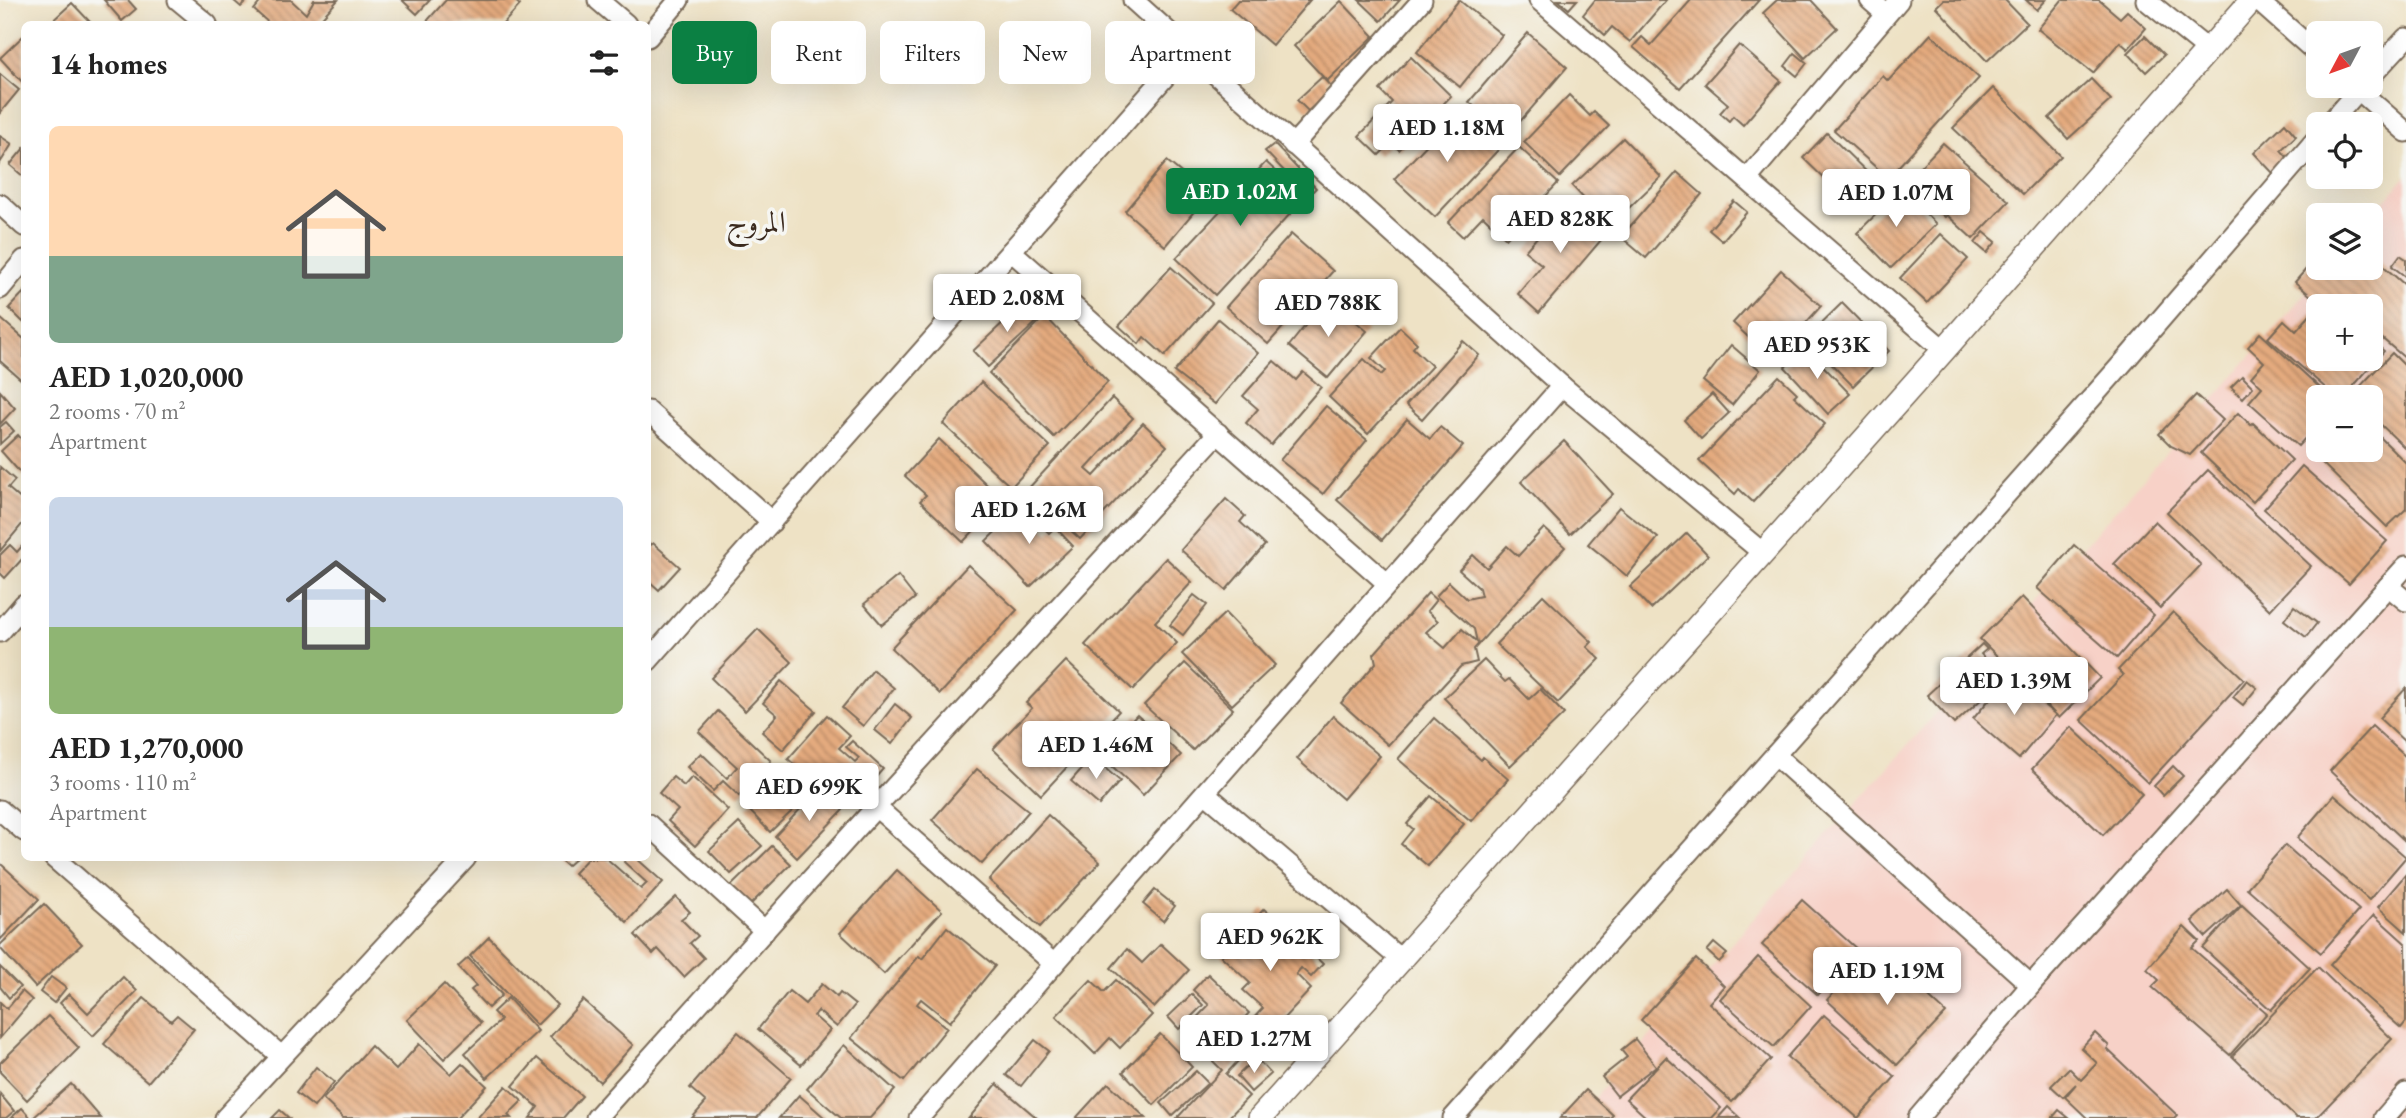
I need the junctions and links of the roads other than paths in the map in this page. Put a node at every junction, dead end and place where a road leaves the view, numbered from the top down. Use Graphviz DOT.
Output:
graph roads {
  1 [pos="178,0"];
  2 [pos="598,0"];
  3 [pos="679,0"];
  4 [pos="1133,0"];
  5 [pos="1422,0"];
  6 [pos="1539,0"];
  7 [pos="1870,0"];
  8 [pos="2146,0"];
  9 [pos="2252,0"];
  10 [pos="2257,0"];
  11 [pos="1892,7"];
  12 [pos="203,21"];
  13 [pos="622,21"];
  14 [pos="1156,21"];
  15 [pos="651,33"];
  16 [pos="2406,38"];
  17 [pos="2306,43"];
  18 [pos="2208,50"];
  19 [pos="2384,60"];
  20 [pos="1159,84"];
  21 [pos="1225,84"];
  22 [pos="2350,98"];
  23 [pos="2374,98"];
  24 [pos="2339,112"];
  25 [pos="2406,132"];
  26 [pos="1293,145"];
  27 [pos="2306,151"];
  28 [pos="1747,179"];
  29 [pos="0,204"];
  30 [pos="21,223"];
  31 [pos="1011,251"];
  32 [pos="21,264"];
  33 [pos="0,289"];
  34 [pos="1944,350"];
  35 [pos="1562,386"];
  36 [pos="651,414"];
  37 [pos="1218,433"];
  38 [pos="772,522"];
  39 [pos="1763,553"];
  40 [pos="2406,566"];
  41 [pos="1388,584"];
  42 [pos="2388,586"];
  43 [pos="2406,601"];
  44 [pos="21,608"];
  45 [pos="0,632"];
  46 [pos="651,658"];
  47 [pos="1775,755"];
  48 [pos="1205,793"];
  49 [pos="876,807"];
  50 [pos="0,810"];
  51 [pos="651,827"];
  52 [pos="21,828"];
  53 [pos="57,861"];
  54 [pos="463,861"];
  55 [pos="765,931"];
  56 [pos="1401,959"];
  57 [pos="1054,964"];
  58 [pos="2031,985"];
  59 [pos="281,1055"];
  60 [pos="2406,1093"];
  61 [pos="225,1118"];
  62 [pos="596,1118"];
  63 [pos="919,1118"];
  64 [pos="1260,1118"];
  65 [pos="1453,1118"];
  66 [pos="1918,1118"];
  67 [pos="2384,1118"];
  1 -- 12 [label="street"];
  2 -- 13 [label="street"];
  3 -- 15 [label="street"];
  4 -- 14 [label="street"];
  5 -- 26 [label="street"];
  6 -- 28 [label="street"];
  7 -- 11 [label="street"];
  8 -- 18 [label="street"];
  9 -- 18 [label="street"];
  10 -- 17 [label="street"];
  11 -- 28 [label="street"];
  16 -- 19 [label="street"];
  18 -- 34 [label="street"];
  20 -- 31 [label="street"];
  21 -- 26 [label="street"];
  22 -- 24 [label="street"];
  23 -- 25 [label="street"];
  26 -- 35 [label="street"];
  27 -- 47 [label="street"];
  28 -- 34 [label="street"];
  29 -- 30 [label="street"];
  31 -- 37 [label="street"];
  31 -- 38 [label="street"];
  32 -- 33 [label="street"];
  34 -- 39 [label="street"];
  35 -- 39 [label="street"];
  35 -- 41 [label="street"];
  36 -- 38 [label="street"];
  37 -- 41 [label="street"];
  37 -- 49 [label="street"];
  38 -- 46 [label="street"];
  39 -- 56 [label="street"];
  40 -- 42 [label="street"];
  41 -- 48 [label="street"];
  42 -- 43 [label="street"];
  42 -- 58 [label="street"];
  44 -- 45 [label="street"];
  47 -- 58 [label="street"];
  47 -- 65 [label="street"];
  48 -- 56 [label="street"];
  48 -- 57 [label="street"];
  49 -- 55 [label="street"];
  49 -- 57 [label="street"];
  50 -- 52 [label="street"];
  51 -- 55 [label="street"];
  53 -- 59 [label="street"];
  54 -- 59 [label="street"];
  55 -- 62 [label="street"];
  56 -- 64 [label="street"];
  57 -- 63 [label="street"];
  58 -- 66 [label="street"];
  59 -- 61 [label="street"];
  60 -- 67 [label="street"];
}
